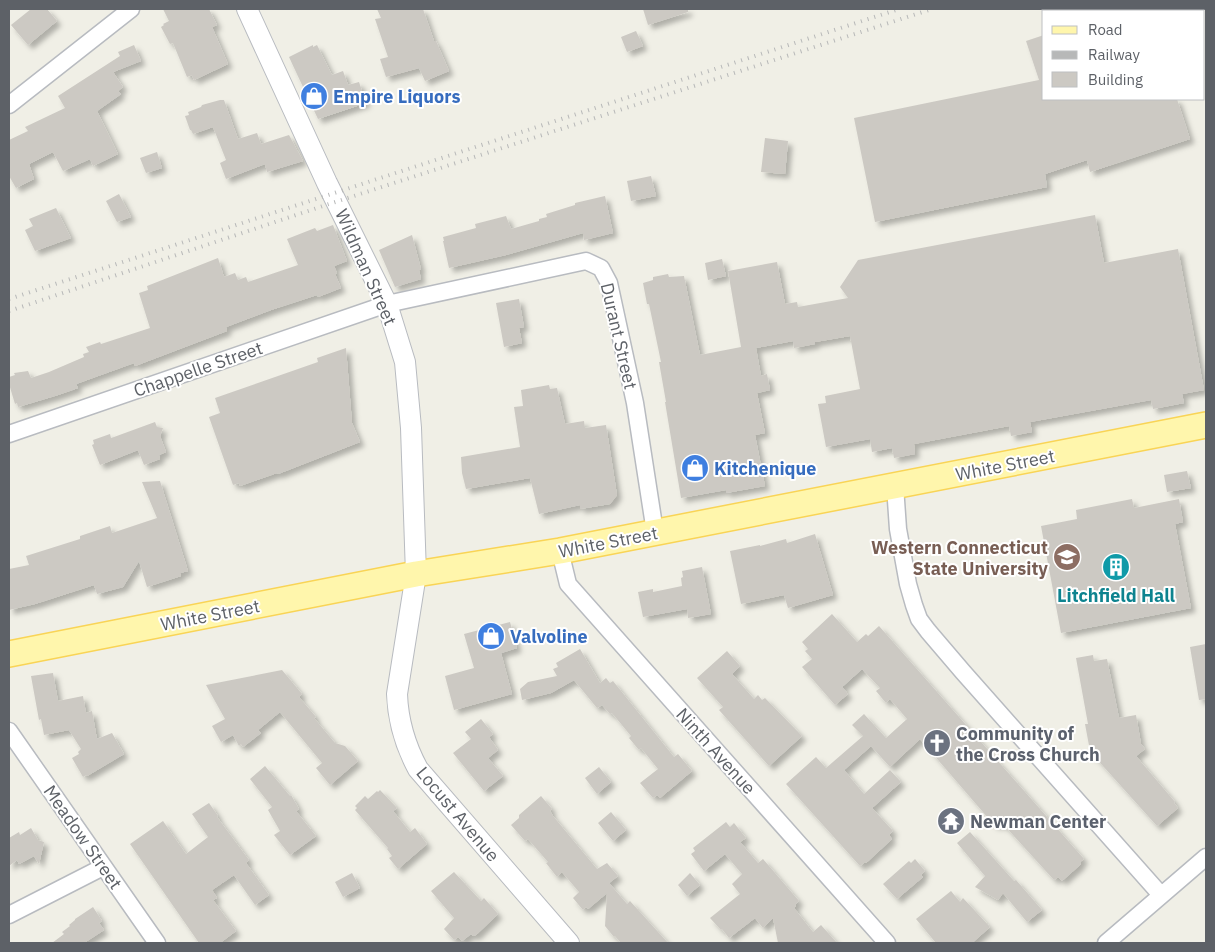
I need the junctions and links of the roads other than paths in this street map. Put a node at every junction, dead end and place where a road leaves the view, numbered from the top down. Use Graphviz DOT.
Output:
graph roads {
  1 [pos="131,9"];
  2 [pos="246,9"];
  3 [pos="9,105"];
  4 [pos="387,304"];
  5 [pos="1206,425"];
  6 [pos="9,434"];
  7 [pos="894,486"];
  8 [pos="655,532"];
  9 [pos="560,552"];
  10 [pos="416,574"];
  11 [pos="9,654"];
  12 [pos="9,731"];
  13 [pos="1206,856"];
  14 [pos="103,867"];
  15 [pos="1161,895"];
  16 [pos="9,915"];
  17 [pos="157,943"];
  18 [pos="569,943"];
  19 [pos="887,943"];
  20 [pos="1106,943"];
  1 -- 3 [label="street"];
  2 -- 4 [label="street, Wildman Street"];
  4 -- 6 [label="street, Chappelle Street"];
  4 -- 8 [label="street, Durant Street"];
  4 -- 10 [label="street, Wildman Street"];
  5 -- 7 [label="main road, White Street"];
  7 -- 8 [label="main road, White Street"];
  7 -- 15 [label="street"];
  8 -- 9 [label="main road, White Street"];
  9 -- 10 [label="main road, White Street"];
  9 -- 19 [label="street, Ninth Avenue"];
  10 -- 11 [label="main road, White Street"];
  10 -- 18 [label="street, Locust Avenue"];
  12 -- 14 [label="street, Meadow Street"];
  13 -- 15 [label="street"];
  14 -- 16 [label="street"];
  14 -- 17 [label="street, Meadow Street"];
  15 -- 20 [label="street"];
}
